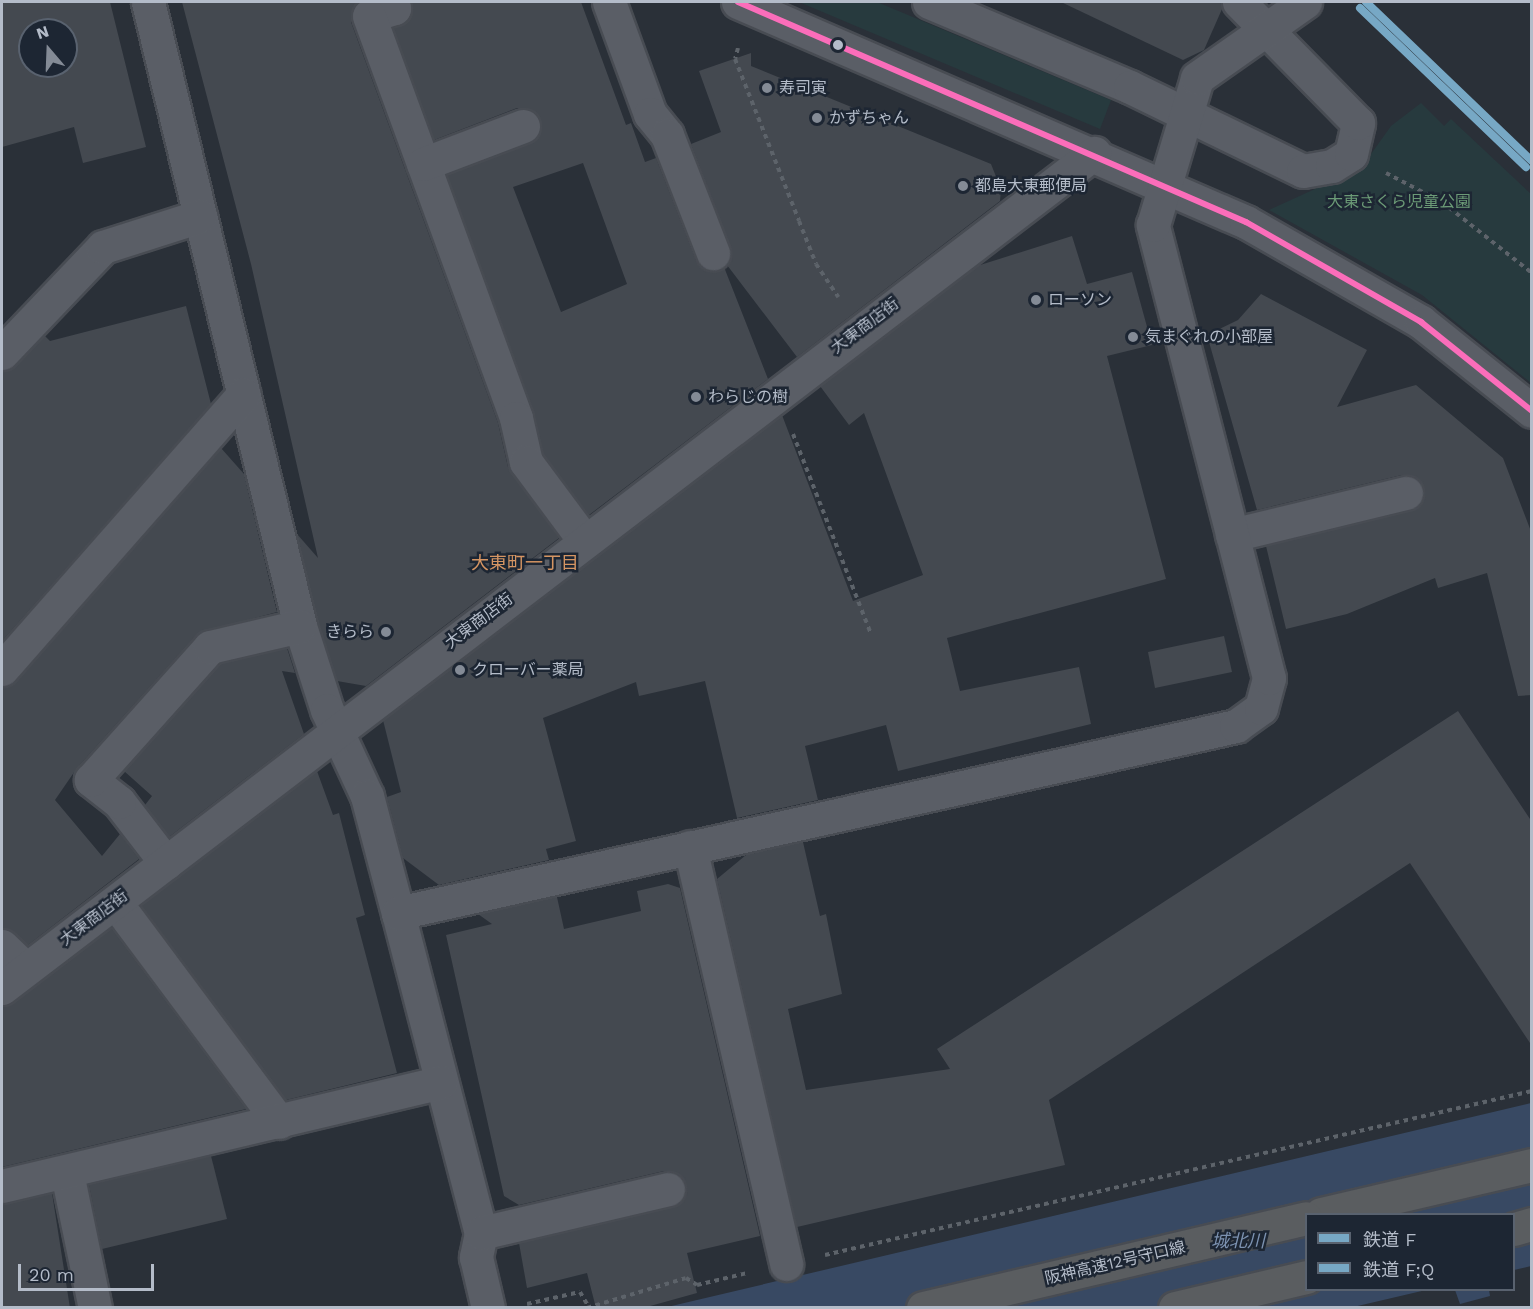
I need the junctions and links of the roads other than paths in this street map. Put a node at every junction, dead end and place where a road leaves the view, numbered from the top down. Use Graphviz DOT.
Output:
graph roads {
  1 [pos="148,2"];
  2 [pos="391,2"];
  3 [pos="609,2"];
  4 [pos="738,2"];
  5 [pos="929,2"];
  6 [pos="1239,2"];
  7 [pos="1305,2"];
  8 [pos="1263,30"];
  9 [pos="1186,113"];
  10 [pos="524,126"];
  11 [pos="1094,153"];
  12 [pos="423,164"];
  13 [pos="1166,184"];
  14 [pos="200,216"];
  15 [pos="713,252"];
  16 [pos="2,351"];
  17 [pos="244,394"];
  18 [pos="1532,411"];
  19 [pos="1406,494"];
  20 [pos="1232,535"];
  21 [pos="584,540"];
  22 [pos="300,626"];
  23 [pos="2,669"];
  24 [pos="339,728"];
  25 [pos="690,847"];
  26 [pos="166,863"];
  27 [pos="116,903"];
  28 [pos="398,913"];
  29 [pos="2,946"];
  30 [pos="14,978"];
  31 [pos="441,1082"];
  32 [pos="279,1122"];
  33 [pos="1532,1165"];
  34 [pos="67,1173"];
  35 [pos="2,1186"];
  36 [pos="668,1189"];
  37 [pos="1329,1213"];
  38 [pos="1305,1218"];
  39 [pos="1532,1224"];
  40 [pos="1515,1228"];
  41 [pos="481,1233"];
  42 [pos="786,1264"];
  43 [pos="1305,1277"];
  44 [pos="486,1303"];
  45 [pos="95,1308"];
  46 [pos="923,1308"];
  47 [pos="1175,1308"];
  1 -- 14 [label="street"];
  2 -- 12 [label="street"];
  3 -- 15 [label="street"];
  4 -- 11 [label="street"];
  5 -- 9 [label="street"];
  6 -- 8 [label="street"];
  7 -- 8 [label="street"];
  8 -- 9 [label="street"];
  8 -- 9 [label="street"];
  9 -- 13 [label="street"];
  10 -- 12 [label="street"];
  11 -- 13 [label="street"];
  11 -- 21 [label="street, 大東商店街"];
  12 -- 21 [label="street"];
  13 -- 18 [label="street"];
  13 -- 20 [label="street"];
  14 -- 16 [label="street"];
  14 -- 17 [label="street"];
  17 -- 22 [label="street"];
  17 -- 23 [label="street"];
  19 -- 20 [label="street"];
  20 -- 25 [label="street"];
  21 -- 24 [label="street, 大東商店街"];
  22 -- 24 [label="street"];
  22 -- 26 [label="street"];
  24 -- 26 [label="street, 大東商店街"];
  24 -- 28 [label="street"];
  25 -- 28 [label="street"];
  25 -- 42 [label="street"];
  26 -- 27 [label="street, 大東商店街"];
  27 -- 30 [label="street, 大東商店街"];
  27 -- 32 [label="street"];
  28 -- 31 [label="street"];
  29 -- 30 [label="street"];
  31 -- 32 [label="street"];
  31 -- 41 [label="street"];
  32 -- 34 [label="street"];
  33 -- 37 [label="highway"];
  34 -- 35 [label="street"];
  34 -- 45 [label="street"];
  36 -- 41 [label="street"];
  38 -- 46 [label="highway, 阪神高速12号守口線"];
  39 -- 40 [label="highway"];
  41 -- 44 [label="street"];
  43 -- 47 [label="highway"];
}
